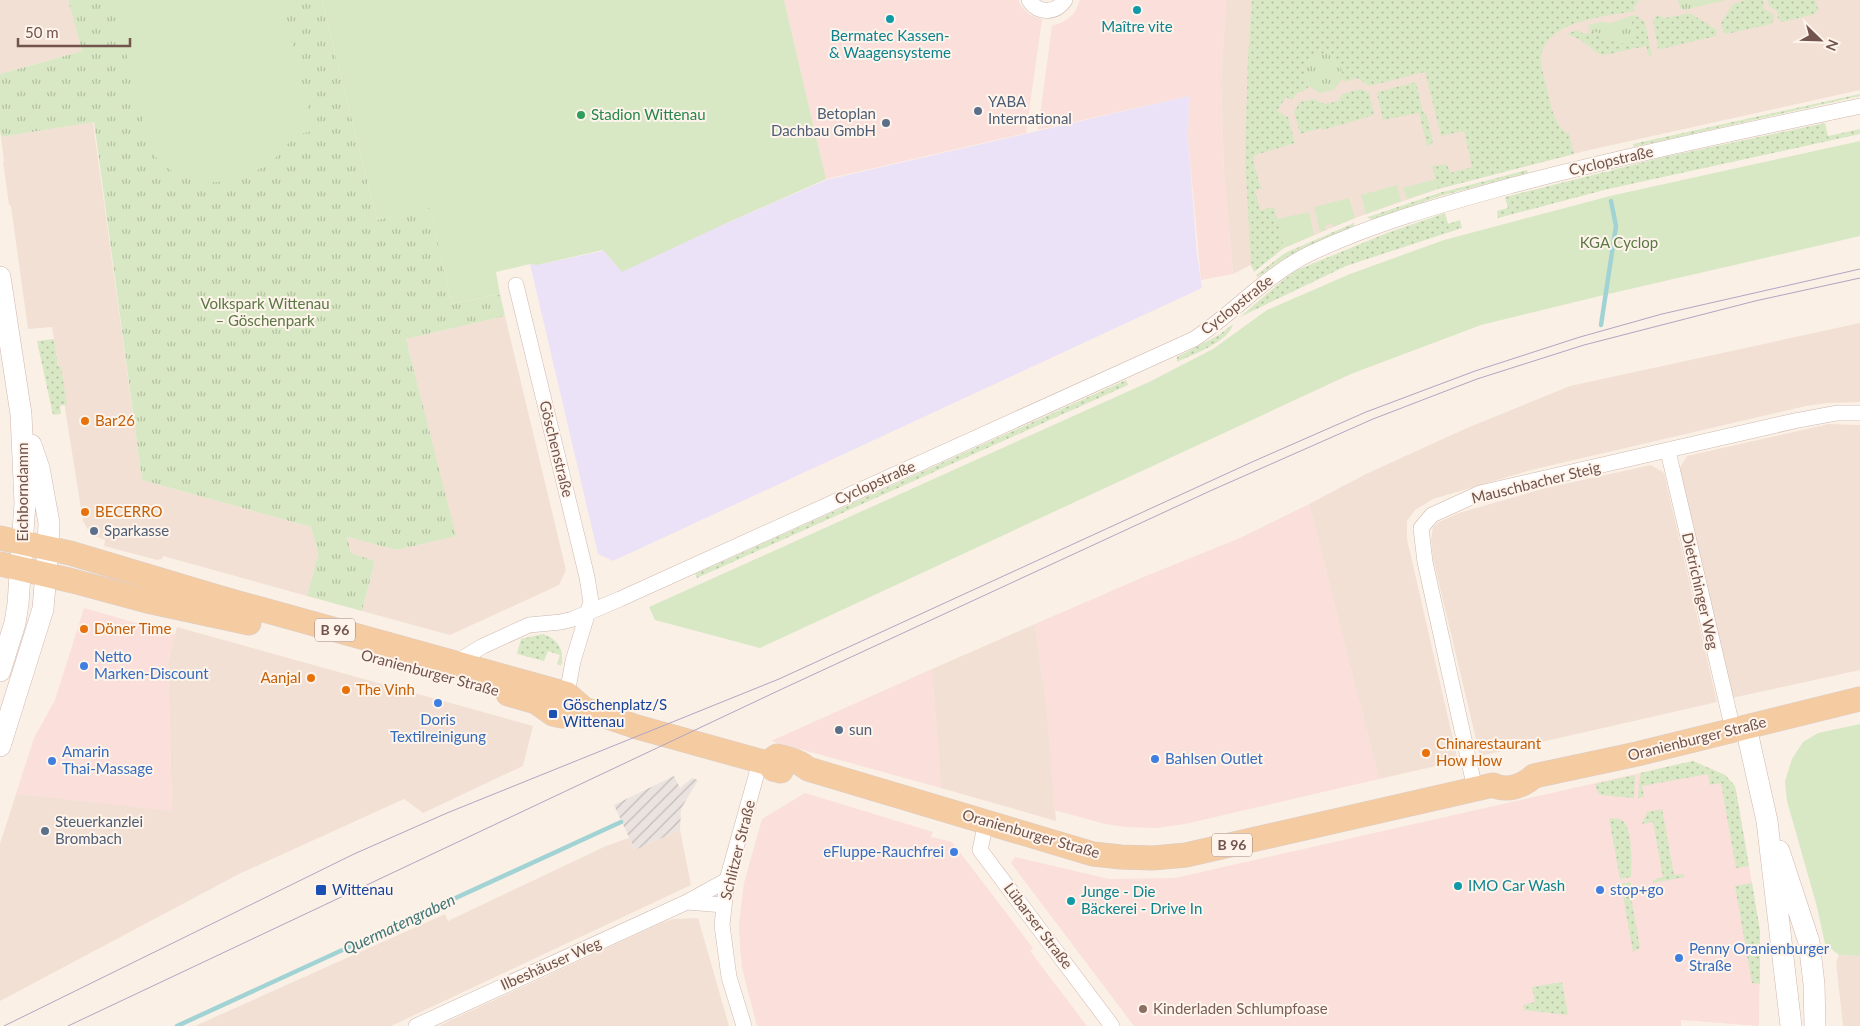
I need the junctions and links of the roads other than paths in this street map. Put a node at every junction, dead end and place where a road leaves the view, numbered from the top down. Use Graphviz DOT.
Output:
graph roads {
  1 [pos="1029,0"];
  2 [pos="1065,0"];
  3 [pos="1860,106"];
  4 [pos="0,277"];
  5 [pos="516,285"];
  6 [pos="1860,413"];
  7 [pos="21,414"];
  8 [pos="1668,451"];
  9 [pos="0,538"];
  10 [pos="23,543"];
  11 [pos="48,548"];
  12 [pos="103,563"];
  13 [pos="10,567"];
  14 [pos="46,576"];
  15 [pos="97,587"];
  16 [pos="588,613"];
  17 [pos="455,663"];
  18 [pos="0,671"];
  19 [pos="1860,699"];
  20 [pos="576,701"];
  21 [pos="1739,729"];
  22 [pos="0,746"];
  23 [pos="764,762"];
  24 [pos="1484,787"];
  25 [pos="1767,821"];
  26 [pos="986,822"];
  27 [pos="727,880"];
  28 [pos="687,902"];
  29 [pos="724,905"];
  30 [pos="416,1026"];
  31 [pos="744,1026"];
  32 [pos="1112,1026"];
  33 [pos="1790,1026"];
  34 [pos="1815,1026"];
  1 -- 2 [label="street"];
  3 -- 16 [label="street, Cyclopstraße"];
  4 -- 7 [label="main road, Eichborndamm"];
  5 -- 16 [label="street, Göschenstraße"];
  6 -- 8 [label="street, Mauschbacher Steig"];
  7 -- 10 [label="main road, Eichborndamm"];
  7 -- 11 [label="main road, Eichborndamm"];
  8 -- 21 [label="street, Dietrichinger Weg"];
  8 -- 24 [label="street, Mauschbacher Steig"];
  9 -- 10 [label="main road, Oranienburger Straße / B 96"];
  10 -- 11 [label="main road, Oranienburger Straße / B 96"];
  10 -- 13 [label="main road, Eichborndamm"];
  11 -- 12 [label="main road, Oranienburger Straße / B 96"];
  11 -- 14 [label="main road, Eichborndamm"];
  12 -- 15 [label="main road"];
  12 -- 17 [label="main road, Oranienburger Straße / B 96"];
  13 -- 14 [label="main road, Oranienburger Straße / B 96"];
  13 -- 18 [label="main road, Eichborndamm"];
  14 -- 15 [label="main road, Oranienburger Straße / B 96"];
  14 -- 22 [label="main road, Eichborndamm"];
  15 -- 20 [label="main road, Oranienburger Straße / B 96"];
  16 -- 17 [label="street, Cyclopstraße"];
  16 -- 20 [label="street, Göschenstraße"];
  17 -- 20 [label="main road, Oranienburger Straße / B 96"];
  19 -- 21 [label="main road, Oranienburger Straße / B 96"];
  20 -- 23 [label="main road, Oranienburger Straße / B 96"];
  21 -- 24 [label="main road, Oranienburger Straße / B 96"];
  21 -- 25 [label="main road"];
  23 -- 26 [label="main road, Oranienburger Straße / B 96"];
  23 -- 27 [label="street, Schlitzer Straße"];
  24 -- 26 [label="main road, Oranienburger Straße / B 96"];
  25 -- 33 [label="main road"];
  25 -- 34 [label="main road"];
  26 -- 32 [label="street, Lübarser Straße"];
  27 -- 28 [label="street, Ilbeshäuser Weg"];
  27 -- 29 [label="street, Schlitzer Straße"];
  28 -- 29 [label="street, Ilbeshäuser Weg"];
  28 -- 30 [label="street, Ilbeshäuser Weg"];
  29 -- 31 [label="street, Schlitzer Straße"];
}
